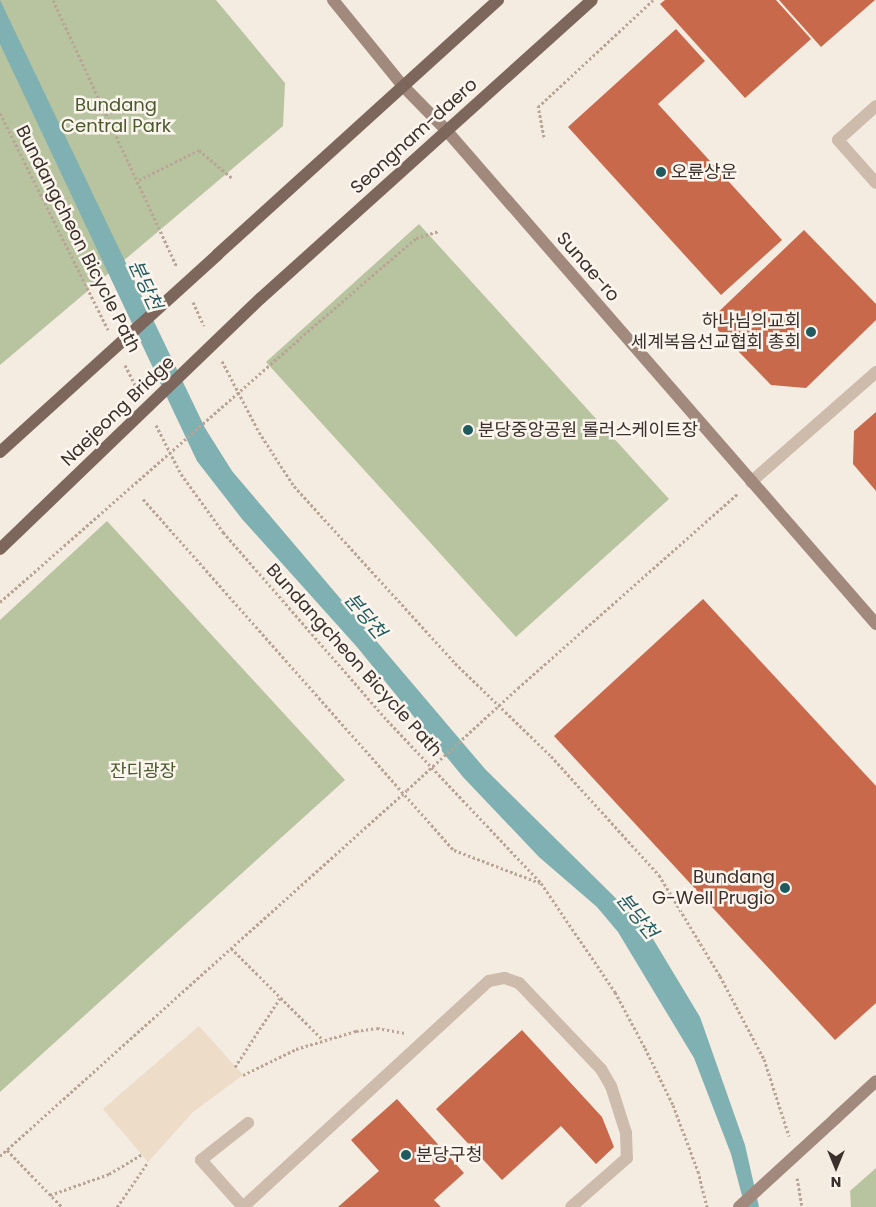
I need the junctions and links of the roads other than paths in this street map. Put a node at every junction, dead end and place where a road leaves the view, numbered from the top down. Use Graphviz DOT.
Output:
graph roads {
  1 [pos="333,0"];
  2 [pos="498,0"];
  3 [pos="592,0"];
  4 [pos="402,85"];
  5 [pos="876,106"];
  6 [pos="446,130"];
  7 [pos="876,183"];
  8 [pos="261,298"];
  9 [pos="876,372"];
  10 [pos="0,452"];
  11 [pos="751,482"];
  12 [pos="0,549"];
  13 [pos="876,624"];
  14 [pos="876,1081"];
  15 [pos="248,1123"];
  16 [pos="243,1207"];
  17 [pos="571,1207"];
  18 [pos="739,1207"];
  1 -- 4 [label="main road, Sunae-ro"];
  2 -- 4 [label="main road"];
  3 -- 6 [label="main road, Seongnam-daero"];
  4 -- 6 [label="main road, Sunae-ro"];
  4 -- 10 [label="main road, bridge"];
  5 -- 7 [label="street"];
  6 -- 8 [label="main road, Seongnam-daero"];
  6 -- 11 [label="main road, Sunae-ro"];
  8 -- 12 [label="main road, Naejeong Bridge, bridge"];
  9 -- 11 [label="street"];
  11 -- 13 [label="main road, Sunae-ro"];
  14 -- 18 [label="main road, bridge"];
  15 -- 16 [label="street"];
  16 -- 17 [label="street"];
}
